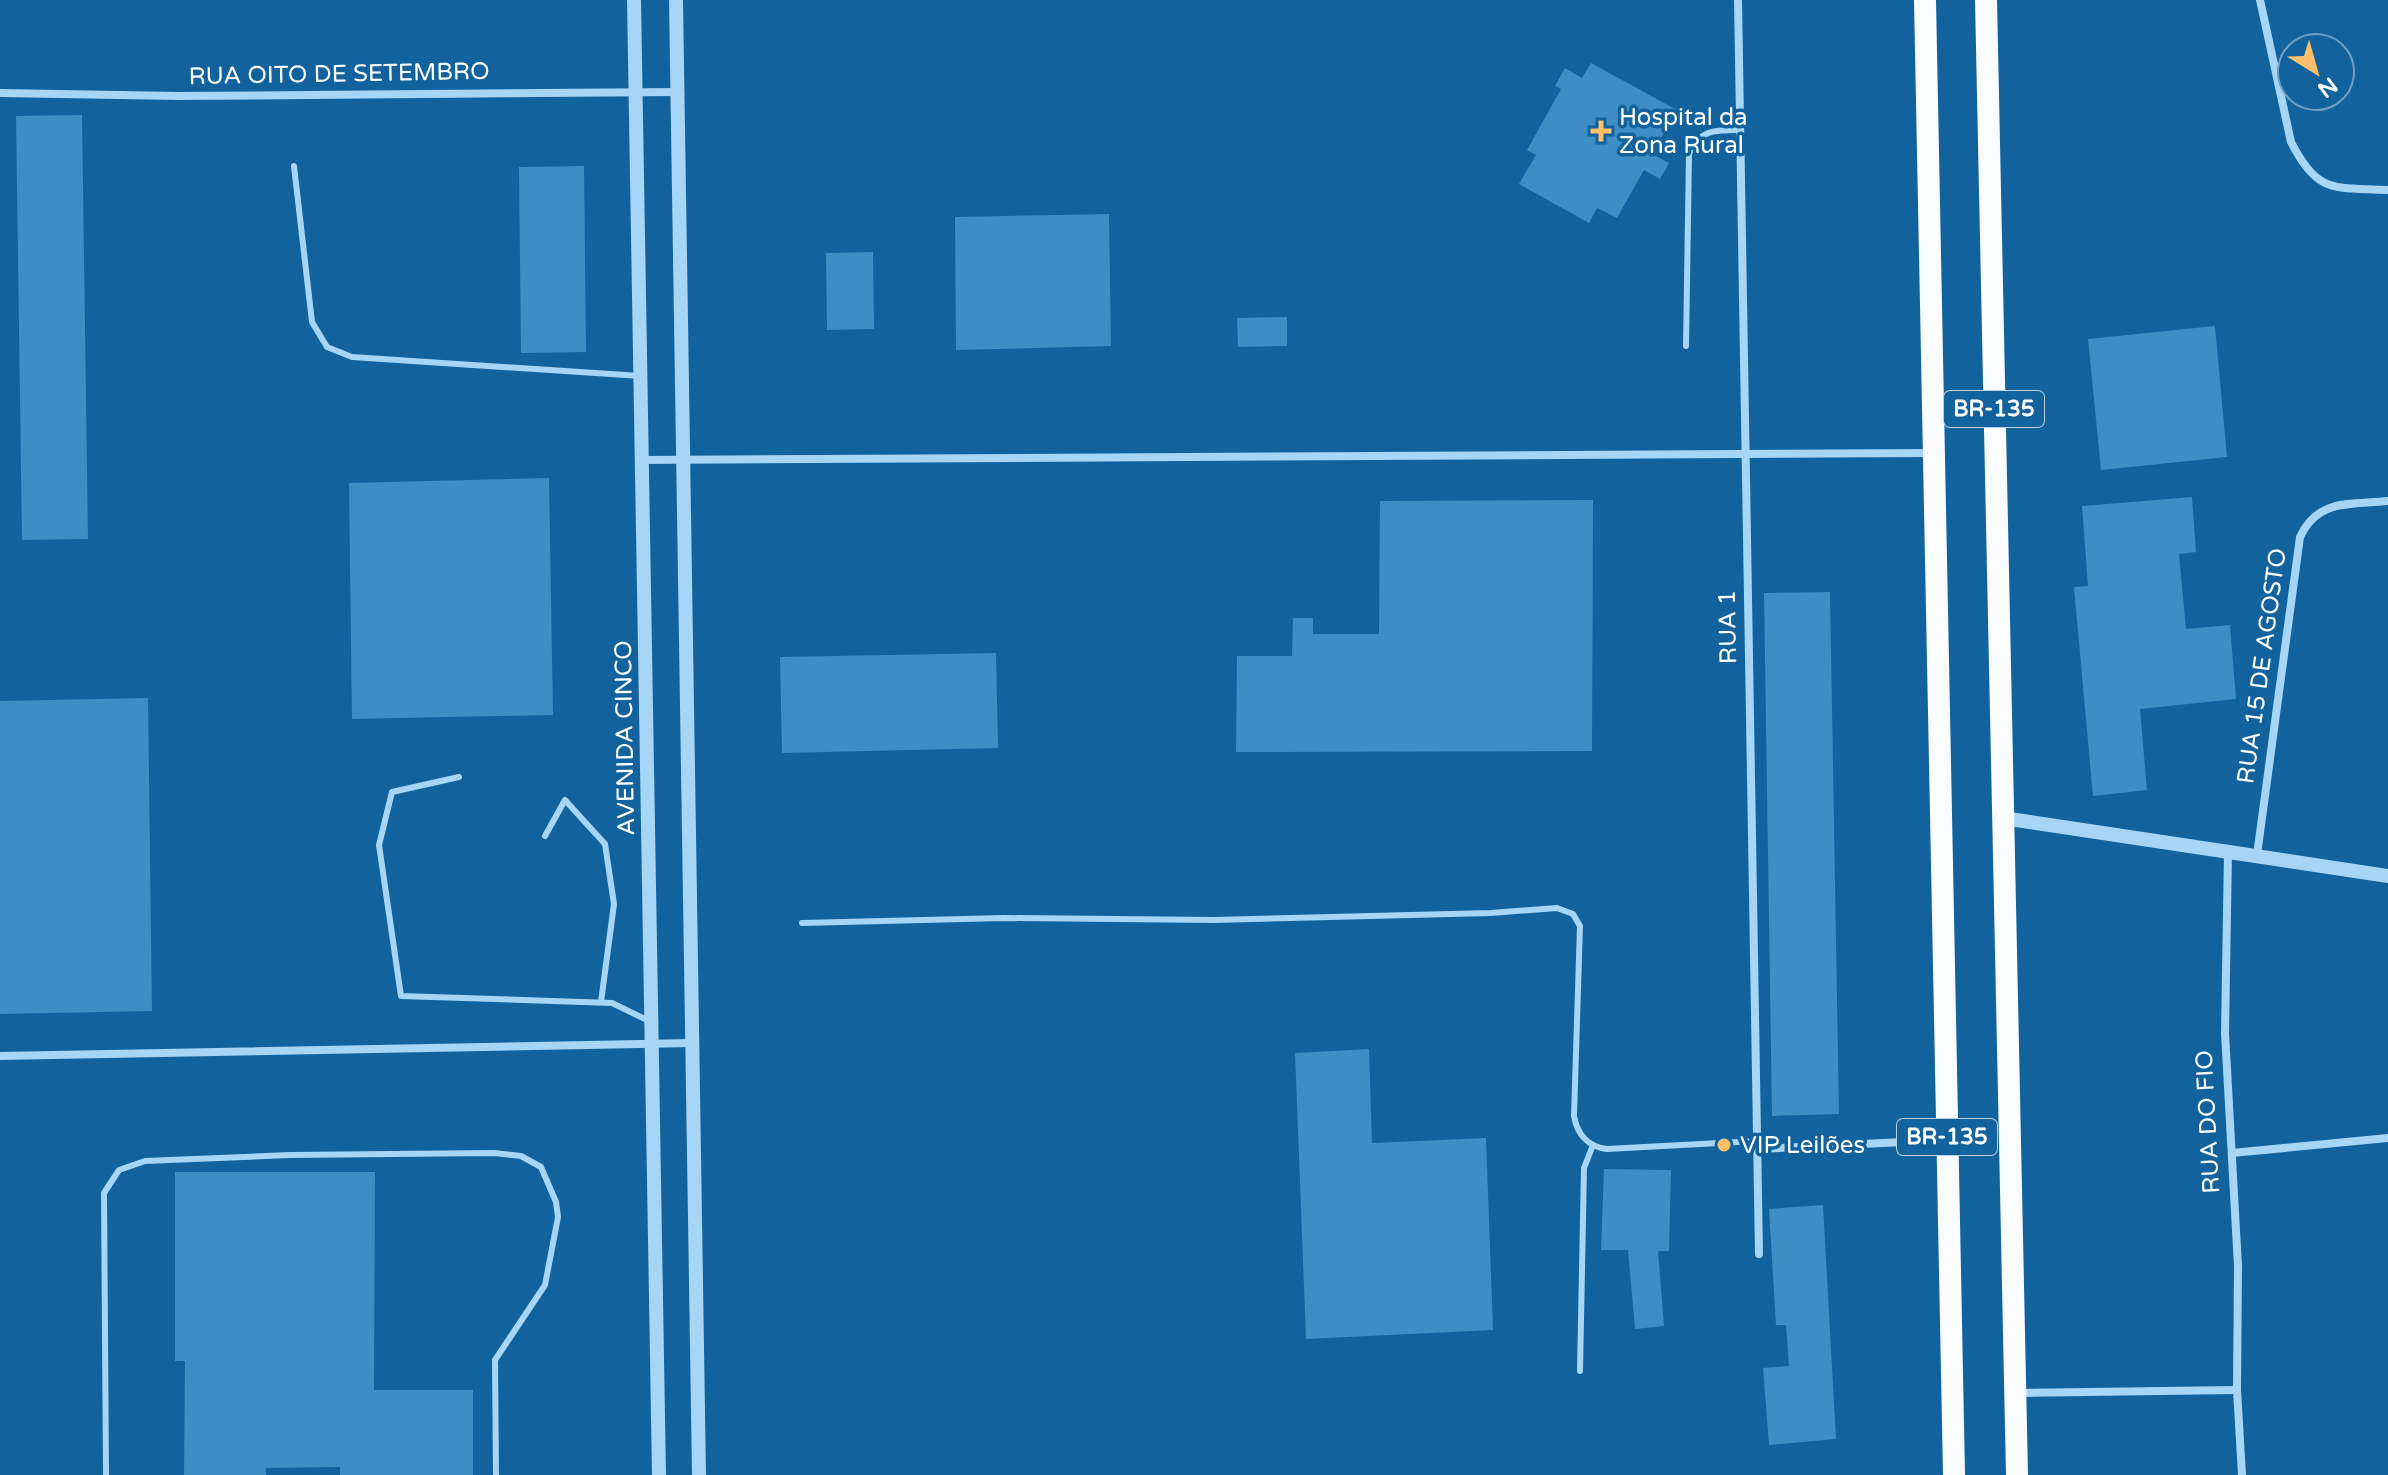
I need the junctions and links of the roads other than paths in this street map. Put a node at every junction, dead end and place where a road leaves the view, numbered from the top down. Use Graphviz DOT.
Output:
graph roads {
  1 [pos="634,0"];
  2 [pos="676,0"];
  3 [pos="1738,0"];
  4 [pos="1925,0"];
  5 [pos="1986,0"];
  6 [pos="2260,0"];
  7 [pos="635,91"];
  8 [pos="678,92"];
  9 [pos="0,93"];
  10 [pos="1740,130"];
  11 [pos="294,166"];
  12 [pos="2388,190"];
  13 [pos="1686,346"];
  14 [pos="641,376"];
  15 [pos="1933,453"];
  16 [pos="1745,454"];
  17 [pos="643,460"];
  18 [pos="685,460"];
  19 [pos="2388,501"];
  20 [pos="459,777"];
  21 [pos="2003,818"];
  22 [pos="545,836"];
  23 [pos="2228,852"];
  24 [pos="2257,855"];
  25 [pos="2388,876"];
  26 [pos="802,923"];
  27 [pos="601,1002"];
  28 [pos="651,1021"];
  29 [pos="651,1043"];
  30 [pos="692,1043"];
  31 [pos="0,1056"];
  32 [pos="2388,1138"];
  33 [pos="1947,1140"];
  34 [pos="1593,1145"];
  35 [pos="1757,1145"];
  36 [pos="2232,1153"];
  37 [pos="1759,1254"];
  38 [pos="1580,1371"];
  39 [pos="2237,1390"];
  40 [pos="2015,1394"];
  41 [pos="106,1475"];
  42 [pos="496,1475"];
  43 [pos="659,1475"];
  44 [pos="699,1475"];
  45 [pos="1954,1475"];
  46 [pos="2017,1475"];
  47 [pos="2242,1475"];
  1 -- 7 [label="street, AVENIDA CINCO"];
  2 -- 8 [label="street"];
  3 -- 10 [label="street, RUA 1"];
  4 -- 15 [label="highway, BR-135"];
  5 -- 21 [label="highway, BR-135"];
  6 -- 12 [label="street"];
  7 -- 8 [label="street, RUA OITO DE SETEMBRO"];
  7 -- 9 [label="street, RUA OITO DE SETEMBRO"];
  7 -- 14 [label="street, AVENIDA CINCO"];
  8 -- 18 [label="street"];
  10 -- 13 [label="lane"];
  10 -- 16 [label="street, RUA 1"];
  11 -- 14 [label="lane"];
  14 -- 17 [label="street, AVENIDA CINCO"];
  15 -- 16 [label="street"];
  15 -- 33 [label="highway, BR-135"];
  16 -- 18 [label="street"];
  16 -- 35 [label="street, RUA 1"];
  17 -- 18 [label="street"];
  17 -- 28 [label="street, AVENIDA CINCO"];
  18 -- 30 [label="street"];
  19 -- 24 [label="street, RUA 15 DE AGOSTO"];
  20 -- 27 [label="lane"];
  21 -- 23 [label="street"];
  21 -- 40 [label="highway, BR-135"];
  22 -- 27 [label="lane"];
  23 -- 24 [label="street"];
  23 -- 36 [label="street, RUA DO FIO"];
  24 -- 25 [label="street"];
  26 -- 34 [label="lane"];
  27 -- 28 [label="lane"];
  28 -- 29 [label="street, AVENIDA CINCO"];
  29 -- 30 [label="street"];
  29 -- 31 [label="street"];
  29 -- 43 [label="street, AVENIDA CINCO"];
  30 -- 44 [label="street"];
  32 -- 36 [label="street"];
  33 -- 35 [label="street"];
  33 -- 45 [label="highway, BR-135"];
  34 -- 35 [label="lane"];
  34 -- 38 [label="lane"];
  35 -- 37 [label="street, RUA 1"];
  36 -- 39 [label="street, RUA DO FIO"];
  39 -- 40 [label="street"];
  39 -- 47 [label="street, RUA DO FIO"];
  40 -- 46 [label="highway, BR-135"];
  41 -- 42 [label="lane"];
}
